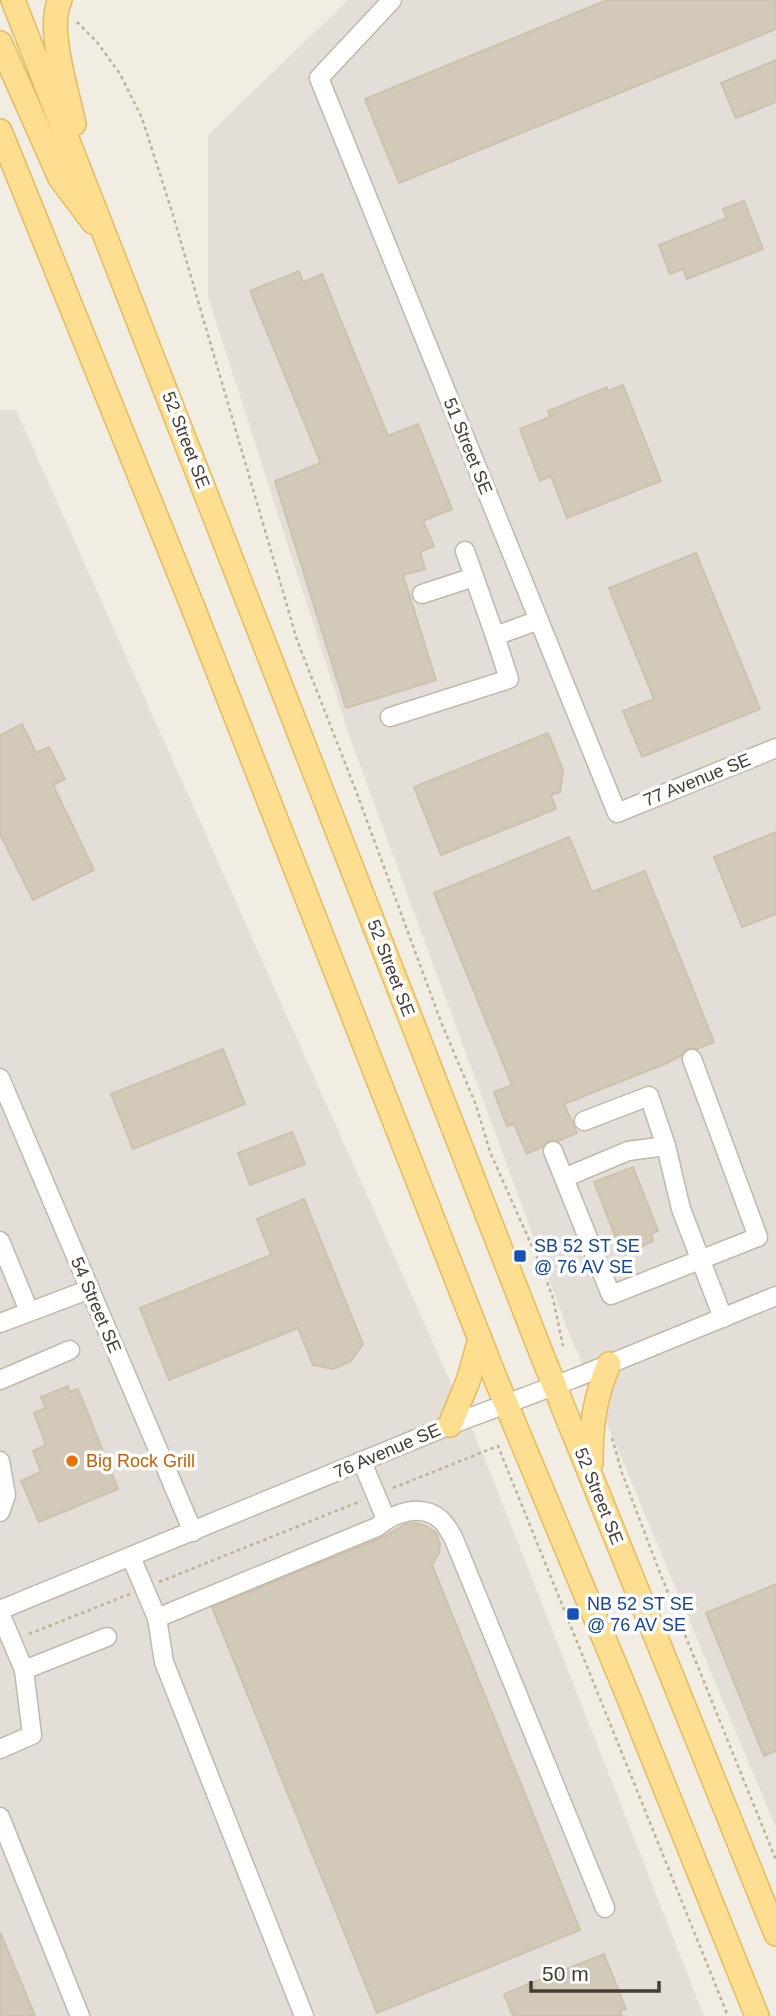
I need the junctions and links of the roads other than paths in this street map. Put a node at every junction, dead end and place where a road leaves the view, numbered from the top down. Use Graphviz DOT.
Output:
graph roads {
  1 [pos="13,0"];
  2 [pos="392,0"];
  3 [pos="66,8"];
  4 [pos="0,43"];
  5 [pos="0,131"];
  6 [pos="0,161"];
  7 [pos="91,195"];
  8 [pos="27,199"];
  9 [pos="110,244"];
  10 [pos="464,551"];
  11 [pos="474,577"];
  12 [pos="422,594"];
  13 [pos="539,620"];
  14 [pos="495,636"];
  15 [pos="390,717"];
  16 [pos="776,748"];
  17 [pos="617,813"];
  18 [pos="692,1059"];
  19 [pos="0,1079"];
  20 [pos="8,1118"];
  21 [pos="584,1121"];
  22 [pos="666,1146"];
  23 [pos="553,1151"];
  24 [pos="564,1178"];
  25 [pos="0,1241"];
  26 [pos="701,1260"];
  27 [pos="90,1289"];
  28 [pos="776,1296"];
  29 [pos="29,1311"];
  30 [pos="723,1318"];
  31 [pos="0,1323"];
  32 [pos="480,1339"];
  33 [pos="70,1350"];
  34 [pos="609,1364"];
  35 [pos="0,1380"];
  36 [pos="554,1386"];
  37 [pos="506,1405"];
  38 [pos="450,1425"];
  39 [pos="0,1461"];
  40 [pos="362,1462"];
  41 [pos="591,1477"];
  42 [pos="0,1512"];
  43 [pos="386,1519"];
  44 [pos="193,1532"];
  45 [pos="131,1557"];
  46 [pos="0,1611"];
  47 [pos="157,1619"];
  48 [pos="107,1637"];
  49 [pos="24,1670"];
  50 [pos="0,1749"];
  51 [pos="0,1817"];
  52 [pos="605,1908"];
  53 [pos="776,1934"];
  54 [pos="80,2016"];
  55 [pos="304,2016"];
  56 [pos="757,2016"];
  1 -- 7 [label="main road, 52 Street SE"];
  2 -- 13 [label="street, 51 Street SE"];
  3 -- 7 [label="main road"];
  4 -- 9 [label="main road"];
  5 -- 8 [label="main road"];
  6 -- 8 [label="main road"];
  7 -- 9 [label="main road, 52 Street SE"];
  8 -- 32 [label="main road"];
  9 -- 36 [label="main road, 52 Street SE"];
  10 -- 11 [label="street"];
  11 -- 12 [label="street"];
  11 -- 14 [label="street"];
  13 -- 14 [label="street"];
  13 -- 17 [label="street, 51 Street SE"];
  14 -- 15 [label="street"];
  16 -- 17 [label="street, 77 Avenue SE"];
  18 -- 26 [label="street"];
  19 -- 20 [label="street, 54 Street SE"];
  20 -- 27 [label="street, 54 Street SE"];
  21 -- 22 [label="street"];
  22 -- 24 [label="street"];
  22 -- 26 [label="street"];
  23 -- 24 [label="street"];
  24 -- 26 [label="street"];
  25 -- 29 [label="street"];
  26 -- 30 [label="street"];
  27 -- 29 [label="street"];
  27 -- 44 [label="street, 54 Street SE"];
  28 -- 30 [label="street, 76 Avenue SE"];
  29 -- 31 [label="street"];
  30 -- 34 [label="street, 76 Avenue SE"];
  32 -- 37 [label="main road"];
  32 -- 38 [label="main road"];
  33 -- 35 [label="street"];
  34 -- 36 [label="street, 76 Avenue SE"];
  34 -- 41 [label="main road"];
  36 -- 37 [label="street, 76 Avenue SE"];
  36 -- 41 [label="main road, 52 Street SE"];
  37 -- 38 [label="street, 76 Avenue SE"];
  37 -- 56 [label="main road"];
  38 -- 40 [label="street, 76 Avenue SE"];
  39 -- 42 [label="street"];
  40 -- 43 [label="street"];
  40 -- 44 [label="street, 76 Avenue SE"];
  41 -- 53 [label="main road, 52 Street SE"];
  43 -- 47 [label="street"];
  43 -- 52 [label="street"];
  44 -- 45 [label="street, 76 Avenue SE"];
  45 -- 46 [label="street, 76 Avenue SE"];
  45 -- 47 [label="street"];
  46 -- 49 [label="street"];
  47 -- 55 [label="street"];
  48 -- 49 [label="street"];
  49 -- 50 [label="street"];
  51 -- 54 [label="street"];
}
